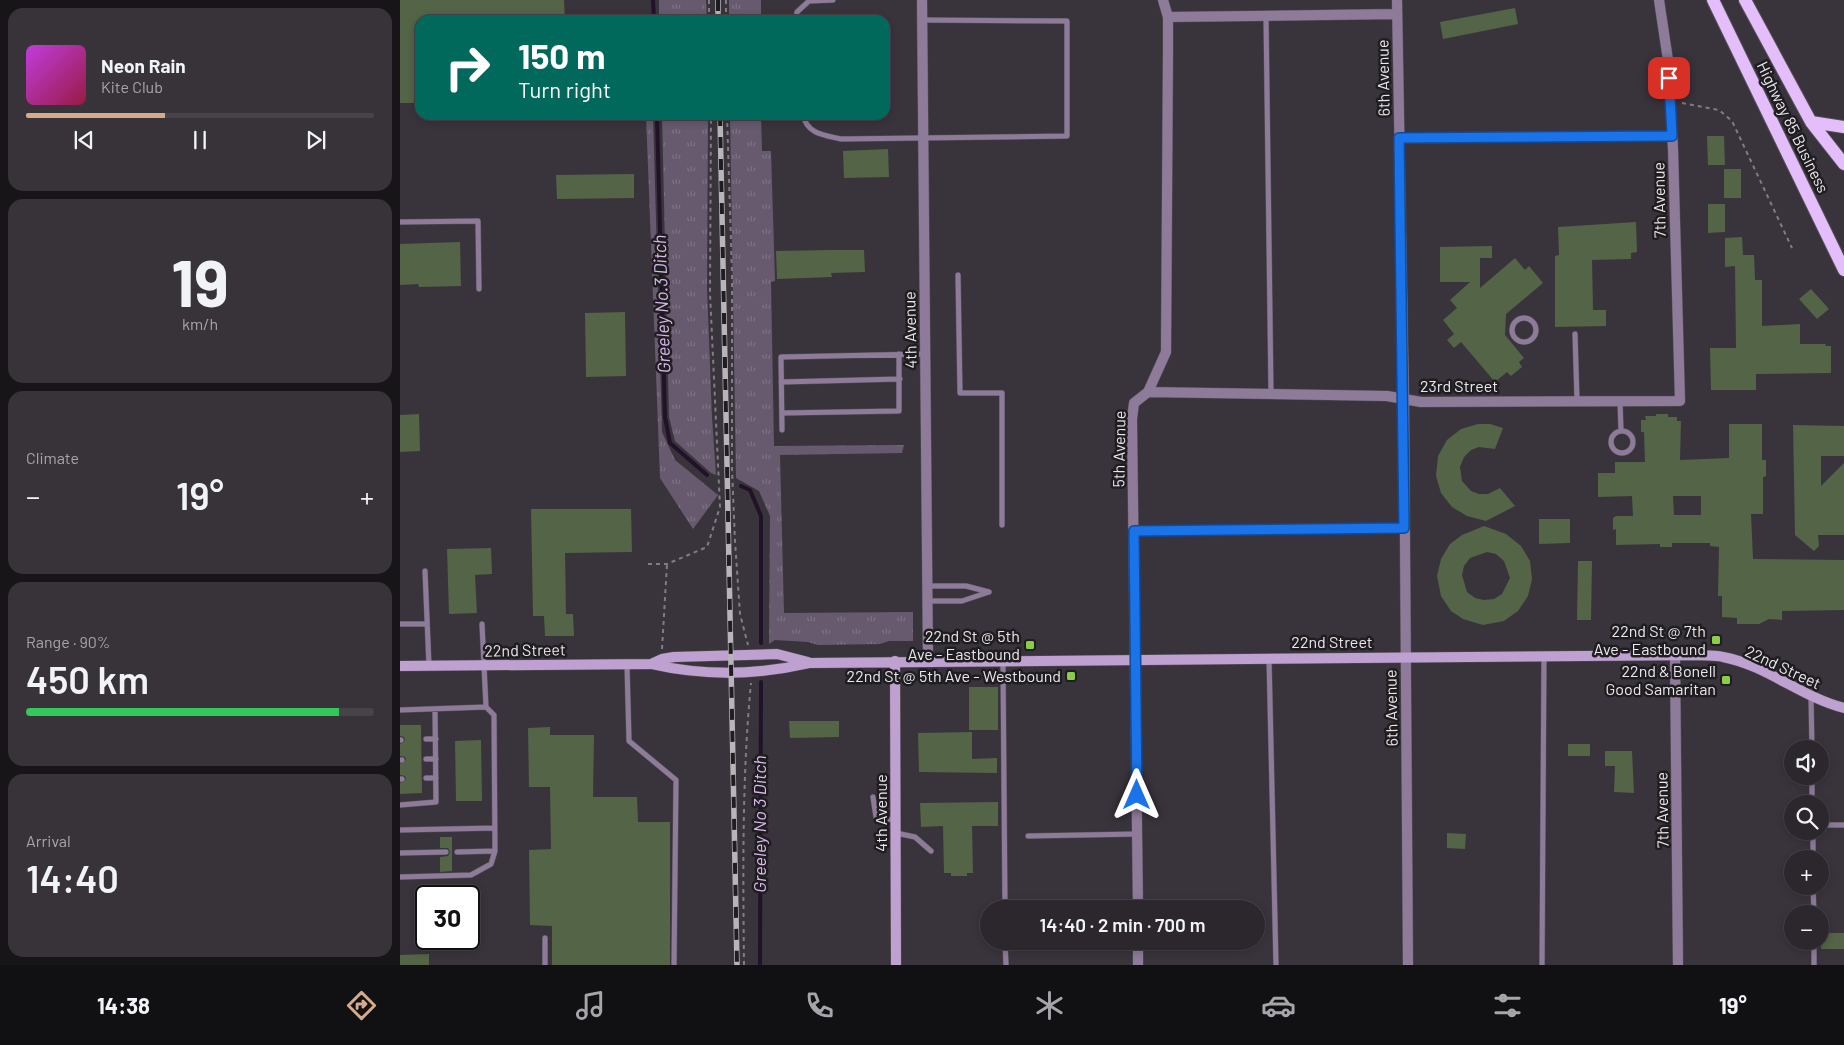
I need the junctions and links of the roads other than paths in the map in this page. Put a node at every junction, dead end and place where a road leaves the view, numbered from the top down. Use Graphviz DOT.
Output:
graph roads {
  1 [pos="833,0"];
  2 [pos="922,0"];
  3 [pos="1163,0"];
  4 [pos="1397,0"];
  5 [pos="1659,0"];
  6 [pos="1713,0"];
  7 [pos="1746,0"];
  8 [pos="1397,14"];
  9 [pos="797,15"];
  10 [pos="1266,16"];
  11 [pos="1168,17"];
  12 [pos="922,20"];
  13 [pos="804,120"];
  14 [pos="1810,122"];
  15 [pos="1844,127"];
  16 [pos="1672,136"];
  17 [pos="1399,138"];
  18 [pos="922,139"];
  19 [pos="1844,164"];
  20 [pos="400,222"];
  21 [pos="1844,270"];
  22 [pos="958,275"];
  23 [pos="479,289"];
  24 [pos="1536,330"];
  25 [pos="1575,334"];
  26 [pos="899,354"];
  27 [pos="925,354"];
  28 [pos="900,379"];
  29 [pos="781,382"];
  30 [pos="1148,392"];
  31 [pos="1271,393"];
  32 [pos="1404,400"];
  33 [pos="1577,400"];
  34 [pos="1620,400"];
  35 [pos="1680,401"];
  36 [pos="782,413"];
  37 [pos="782,430"];
  38 [pos="1622,431"];
  39 [pos="1002,525"];
  40 [pos="1404,528"];
  41 [pos="1134,531"];
  42 [pos="425,571"];
  43 [pos="927,586"];
  44 [pos="928,601"];
  45 [pos="400,624"];
  46 [pos="428,624"];
  47 [pos="482,624"];
  48 [pos="1675,655"];
  49 [pos="1544,656"];
  50 [pos="1405,657"];
  51 [pos="1136,658"];
  52 [pos="1269,658"];
  53 [pos="1003,660"];
  54 [pos="895,661"];
  55 [pos="928,661"];
  56 [pos="810,663"];
  57 [pos="627,664"];
  58 [pos="651,664"];
  59 [pos="483,665"];
  60 [pos="400,666"];
  61 [pos="429,666"];
  62 [pos="1811,698"];
  63 [pos="486,707"];
  64 [pos="1844,708"];
  65 [pos="435,709"];
  66 [pos="400,710"];
  67 [pos="426,739"];
  68 [pos="436,739"];
  69 [pos="1812,740"];
  70 [pos="426,759"];
  71 [pos="436,759"];
  72 [pos="426,778"];
  73 [pos="436,778"];
  74 [pos="873,797"];
  75 [pos="400,805"];
  76 [pos="896,819"];
  77 [pos="1829,825"];
  78 [pos="1844,825"];
  79 [pos="495,828"];
  80 [pos="400,830"];
  81 [pos="896,833"];
  82 [pos="1137,834"];
  83 [pos="1028,836"];
  84 [pos="495,851"];
  85 [pos="931,851"];
  86 [pos="446,852"];
  87 [pos="457,852"];
  88 [pos="400,853"];
  89 [pos="400,877"];
  90 [pos="1005,900"];
  91 [pos="1138,900"];
  92 [pos="545,938"];
  93 [pos="1005,950"];
  94 [pos="1138,950"];
  95 [pos="1814,950"];
  96 [pos="545,965"];
  97 [pos="674,965"];
  98 [pos="896,965"];
  99 [pos="1006,965"];
  100 [pos="1138,965"];
  101 [pos="1276,965"];
  102 [pos="1408,965"];
  103 [pos="1542,965"];
  104 [pos="1678,965"];
  105 [pos="1814,965"];
  1 -- 9 [label="lane"];
  2 -- 12 [label="street, 4th Avenue"];
  3 -- 11 [label="street, 5th Avenue"];
  4 -- 8 [label="street, 6th Avenue"];
  5 -- 16 [label="street, 7th Avenue"];
  6 -- 21 [label="main road, Highway 85 Business"];
  7 -- 14 [label="main road, Highway 85 Business"];
  8 -- 10 [label="street"];
  8 -- 17 [label="street, 6th Avenue"];
  10 -- 11 [label="street"];
  10 -- 31 [label="lane"];
  11 -- 30 [label="street, 5th Avenue"];
  12 -- 18 [label="street, 4th Avenue"];
  12 -- 18 [label="lane"];
  13 -- 18 [label="lane"];
  14 -- 15 [label="main road"];
  14 -- 19 [label="main road, Highway 85 Business"];
  16 -- 17 [label="street"];
  16 -- 35 [label="street, 7th Avenue"];
  17 -- 32 [label="street, 6th Avenue"];
  18 -- 27 [label="street, 4th Avenue"];
  20 -- 23 [label="lane"];
  22 -- 39 [label="lane"];
  24 -- 24 [label="lane"];
  25 -- 33 [label="lane"];
  26 -- 27 [label="lane"];
  26 -- 28 [label="lane"];
  26 -- 29 [label="lane"];
  27 -- 43 [label="street, 4th Avenue"];
  28 -- 29 [label="lane"];
  28 -- 36 [label="lane"];
  29 -- 36 [label="lane"];
  30 -- 31 [label="street, 23rd Street"];
  30 -- 41 [label="street, 5th Avenue"];
  31 -- 32 [label="street, 23rd Street"];
  32 -- 33 [label="street, 23rd Street"];
  32 -- 40 [label="street, 6th Avenue"];
  33 -- 34 [label="street, 23rd Street"];
  34 -- 35 [label="street, 23rd Street"];
  34 -- 38 [label="lane"];
  36 -- 37 [label="lane"];
  38 -- 38 [label="lane"];
  40 -- 41 [label="lane"];
  40 -- 50 [label="street, 6th Avenue"];
  41 -- 51 [label="street, 5th Avenue"];
  42 -- 46 [label="lane"];
  43 -- 44 [label="street, 4th Avenue"];
  43 -- 44 [label="lane"];
  44 -- 55 [label="street, 4th Avenue"];
  45 -- 46 [label="lane"];
  46 -- 61 [label="lane"];
  47 -- 59 [label="lane"];
  48 -- 49 [label="street, 22nd Street"];
  48 -- 62 [label="street, 22nd Street"];
  48 -- 104 [label="street, 7th Avenue"];
  49 -- 50 [label="street, 22nd Street"];
  49 -- 103 [label="lane"];
  50 -- 52 [label="street, 22nd Street"];
  50 -- 102 [label="street, 6th Avenue"];
  51 -- 52 [label="street, 22nd Street"];
  51 -- 53 [label="street, 22nd Street"];
  51 -- 82 [label="street, 5th Avenue"];
  52 -- 101 [label="lane"];
  53 -- 55 [label="street, 22nd Street"];
  53 -- 90 [label="lane"];
  54 -- 55 [label="street, 22nd Street"];
  54 -- 56 [label="street, 22nd Street"];
  54 -- 76 [label="street, 4th Avenue"];
  56 -- 58 [label="street, 22nd Street"];
  56 -- 58 [label="street, 22nd Street"];
  57 -- 58 [label="street, 22nd Street"];
  57 -- 59 [label="street, 22nd Street"];
  57 -- 97 [label="lane"];
  59 -- 61 [label="street, 22nd Street"];
  59 -- 63 [label="lane"];
  60 -- 61 [label="street, 22nd Street"];
  62 -- 64 [label="street, 22nd Street"];
  62 -- 69 [label="lane"];
  63 -- 65 [label="lane"];
  63 -- 79 [label="lane"];
  65 -- 66 [label="lane"];
  65 -- 68 [label="lane"];
  67 -- 68 [label="lane"];
  68 -- 71 [label="lane"];
  70 -- 71 [label="lane"];
  71 -- 73 [label="lane"];
  72 -- 73 [label="lane"];
  73 -- 75 [label="lane"];
  74 -- 76 [label="lane"];
  76 -- 81 [label="street, 4th Avenue"];
  77 -- 78 [label="lane"];
  79 -- 80 [label="lane"];
  79 -- 84 [label="lane"];
  81 -- 85 [label="lane"];
  81 -- 98 [label="street, 4th Avenue"];
  82 -- 83 [label="lane"];
  82 -- 91 [label="street, 5th Avenue"];
  84 -- 87 [label="lane"];
  84 -- 89 [label="lane"];
  86 -- 88 [label="lane"];
  92 -- 96 [label="lane"];
  93 -- 99 [label="lane"];
  94 -- 100 [label="street"];
  95 -- 105 [label="lane"];
}
